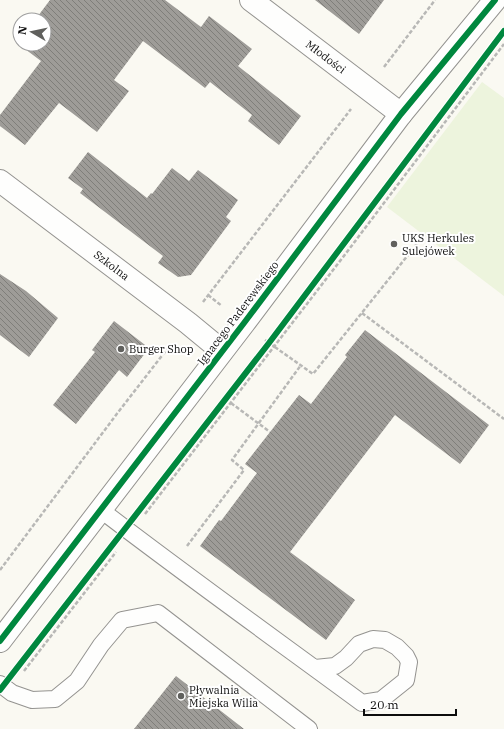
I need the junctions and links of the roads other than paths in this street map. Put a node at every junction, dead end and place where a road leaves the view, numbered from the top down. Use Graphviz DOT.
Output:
graph roads {
  1 [pos="251,0"];
  2 [pos="495,0"];
  3 [pos="401,114"];
  4 [pos="0,181"];
  5 [pos="222,351"];
  6 [pos="101,510"];
  7 [pos="0,641"];
  8 [pos="315,668"];
  9 [pos="4,687"];
  10 [pos="309,729"];
  1 -- 3 [label="street, Młodości"];
  2 -- 3 [label="street, Ignacego Paderewskiego"];
  3 -- 5 [label="street, Ignacego Paderewskiego"];
  4 -- 5 [label="street, Szkolna"];
  5 -- 6 [label="street, Ignacego Paderewskiego"];
  6 -- 7 [label="street, Ignacego Paderewskiego"];
  6 -- 8 [label="lane"];
  8 -- 8 [label="lane"];
  9 -- 10 [label="lane"];
}
